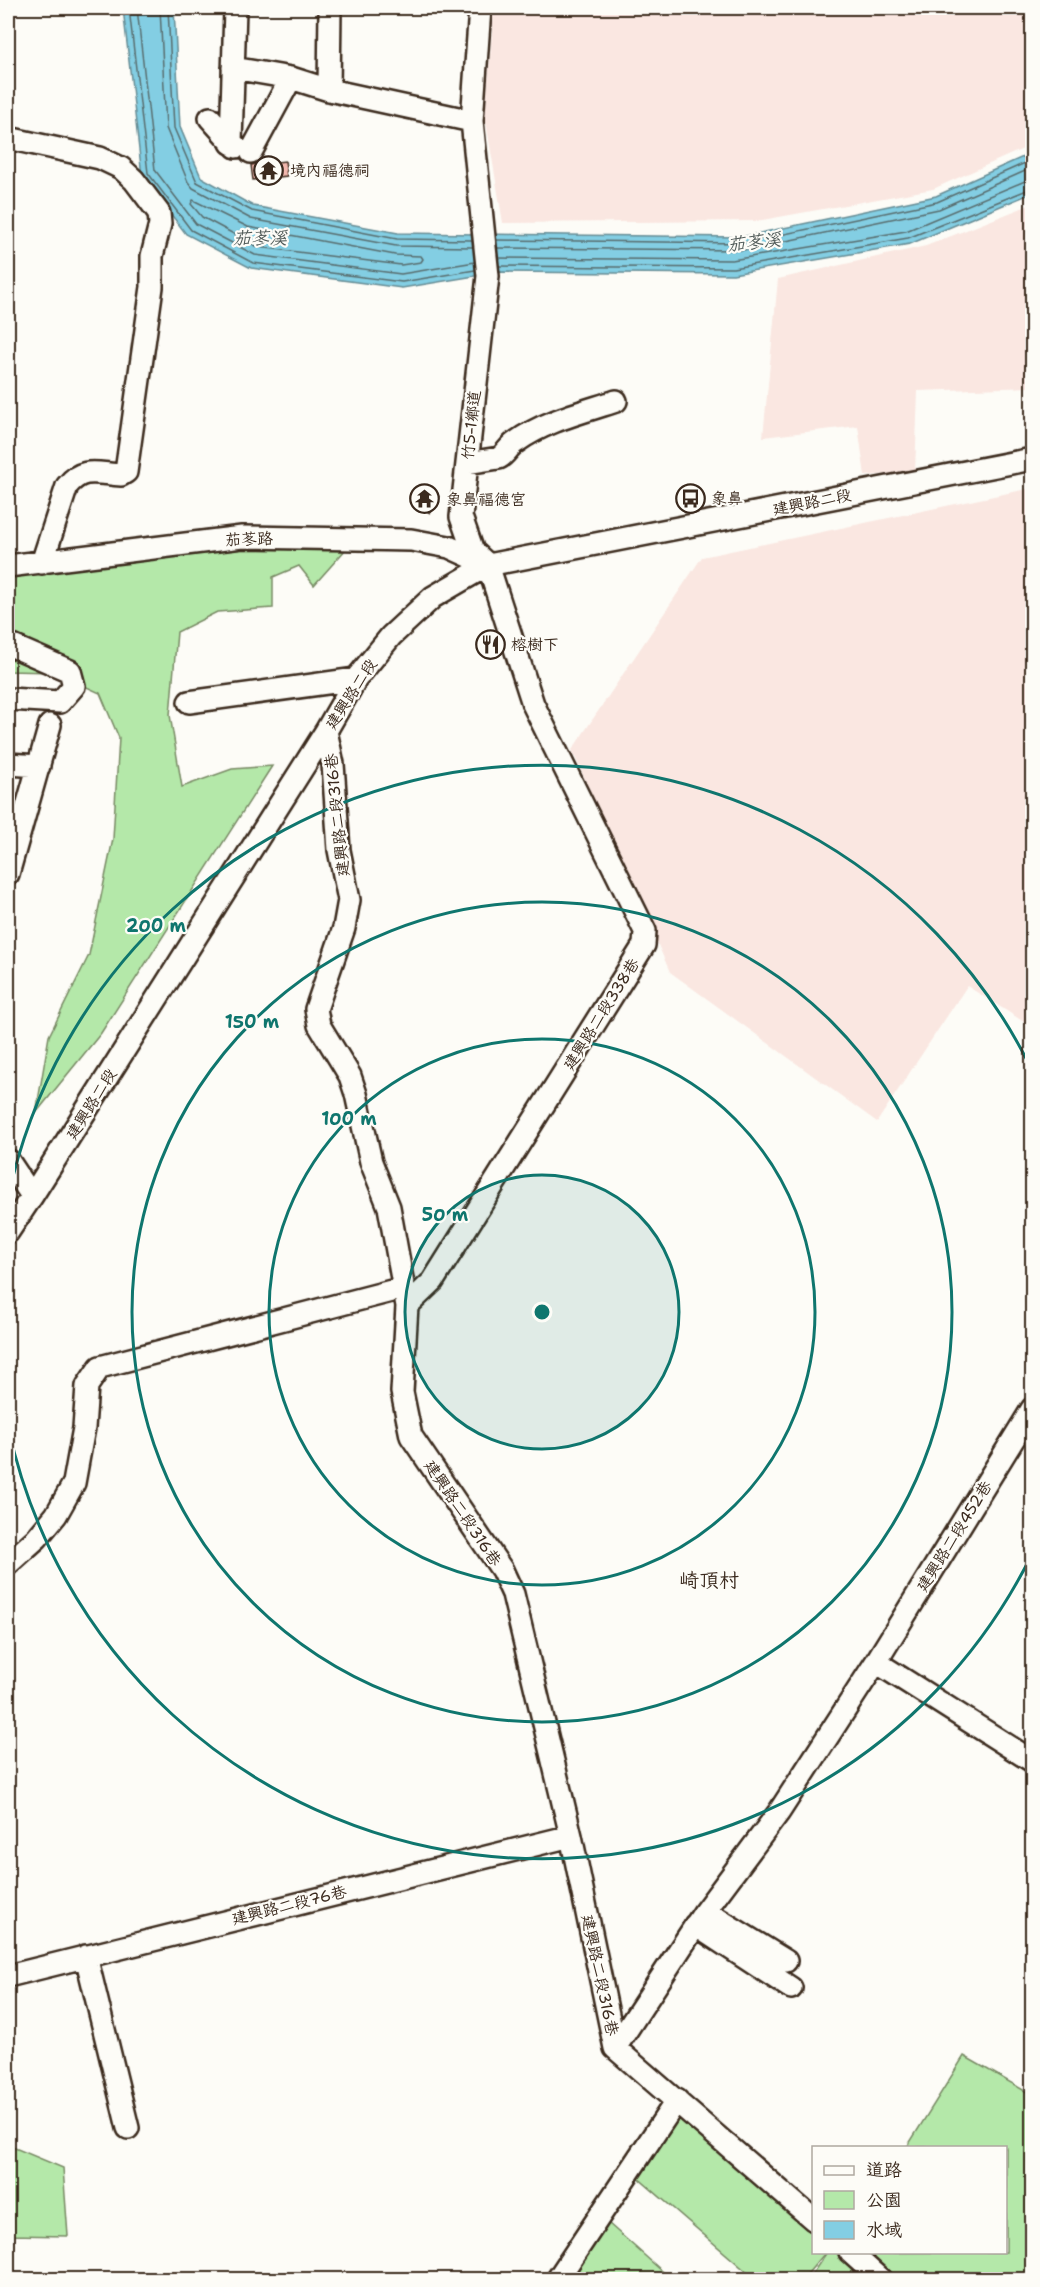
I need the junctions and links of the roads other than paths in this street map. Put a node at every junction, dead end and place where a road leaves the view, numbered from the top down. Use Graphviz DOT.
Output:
graph roads {
  1 [pos="235,8"];
  2 [pos="330,8"];
  3 [pos="480,8"];
  4 [pos="233,68"];
  5 [pos="291,78"];
  6 [pos="329,90"];
  7 [pos="210,118"];
  8 [pos="472,121"];
  9 [pos="8,138"];
  10 [pos="231,143"];
  11 [pos="616,401"];
  12 [pos="1032,459"];
  13 [pos="467,463"];
  14 [pos="42,562"];
  15 [pos="488,565"];
  16 [pos="8,566"];
  17 [pos="8,645"];
  18 [pos="356,679"];
  19 [pos="8,699"];
  20 [pos="189,702"];
  21 [pos="50,725"];
  22 [pos="326,731"];
  23 [pos="8,764"];
  24 [pos="39,766"];
  25 [pos="10,848"];
  26 [pos="8,874"];
  27 [pos="8,1160"];
  28 [pos="32,1196"];
  29 [pos="8,1232"];
  30 [pos="405,1297"];
  31 [pos="1032,1409"];
  32 [pos="8,1564"];
  33 [pos="876,1662"];
  34 [pos="1032,1761"];
  35 [pos="571,1836"];
  36 [pos="700,1918"];
  37 [pos="81,1957"];
  38 [pos="786,1961"];
  39 [pos="8,1976"];
  40 [pos="791,1988"];
  41 [pos="615,2048"];
  42 [pos="677,2100"];
  43 [pos="122,2130"];
  44 [pos="812,2219"];
  45 [pos="851,2254"];
  46 [pos="557,2280"];
  47 [pos="881,2280"];
  1 -- 4 [label="street"];
  2 -- 6 [label="street"];
  3 -- 8 [label="street"];
  4 -- 5 [label="street"];
  4 -- 10 [label="street"];
  5 -- 6 [label="street"];
  5 -- 10 [label="street"];
  6 -- 8 [label="street"];
  7 -- 10 [label="street"];
  8 -- 13 [label="street, 竹5-1鄉道"];
  9 -- 14 [label="street"];
  11 -- 13 [label="street"];
  12 -- 15 [label="street, 建興路二段"];
  13 -- 15 [label="street, 竹5-1鄉道"];
  14 -- 15 [label="street, 茄苳路"];
  14 -- 16 [label="street, 茄苳路"];
  15 -- 18 [label="street, 建興路二段"];
  15 -- 30 [label="street, 建興路二段338巷"];
  17 -- 19 [label="street"];
  18 -- 20 [label="street"];
  18 -- 22 [label="street, 建興路二段"];
  21 -- 24 [label="street"];
  22 -- 28 [label="street, 建興路二段"];
  22 -- 30 [label="street, 建興路二段316巷"];
  23 -- 24 [label="street"];
  24 -- 25 [label="street"];
  25 -- 26 [label="street"];
  27 -- 28 [label="street"];
  28 -- 29 [label="street, 建興路二段"];
  30 -- 32 [label="street"];
  30 -- 35 [label="street, 建興路二段316巷"];
  31 -- 33 [label="street, 建興路二段452巷"];
  33 -- 34 [label="street"];
  33 -- 36 [label="street, 建興路二段452巷"];
  35 -- 37 [label="street, 建興路二段76巷"];
  35 -- 41 [label="street, 建興路二段316巷"];
  36 -- 38 [label="street"];
  36 -- 40 [label="street"];
  36 -- 41 [label="street, 建興路二段452巷"];
  37 -- 39 [label="street, 建興路二段76巷"];
  37 -- 43 [label="street"];
  41 -- 42 [label="street, 建興路二段316巷"];
  42 -- 44 [label="street, 建興路二段316巷"];
  42 -- 46 [label="street"];
  45 -- 47 [label="street"];
}
